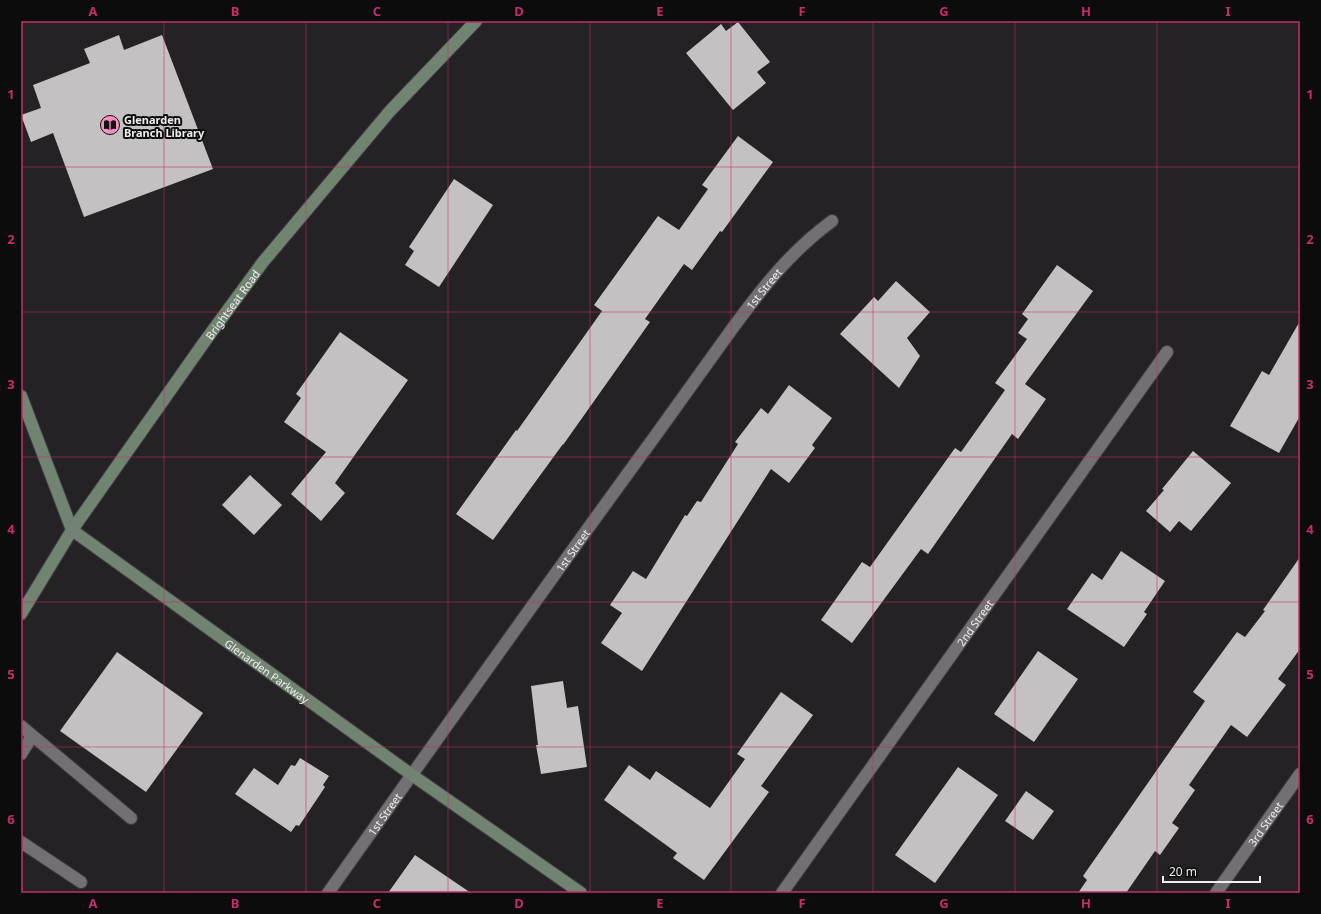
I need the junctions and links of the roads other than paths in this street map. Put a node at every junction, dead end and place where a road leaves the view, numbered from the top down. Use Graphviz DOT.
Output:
graph roads {
  1 [pos="476,21"];
  2 [pos="832,221"];
  3 [pos="1167,352"];
  4 [pos="21,396"];
  5 [pos="72,530"];
  6 [pos="21,614"];
  7 [pos="21,726"];
  8 [pos="32,736"];
  9 [pos="21,754"];
  10 [pos="1300,774"];
  11 [pos="412,775"];
  12 [pos="131,818"];
  13 [pos="21,842"];
  14 [pos="81,882"];
  15 [pos="328,893"];
  16 [pos="581,893"];
  17 [pos="782,893"];
  18 [pos="1216,893"];
  1 -- 5 [label="street, Brightseat Road"];
  2 -- 11 [label="street, 1st Street"];
  3 -- 17 [label="street, 2nd Street"];
  4 -- 5 [label="street"];
  5 -- 6 [label="street, Brightseat Road"];
  5 -- 11 [label="street, Glenarden Parkway"];
  7 -- 8 [label="street"];
  8 -- 9 [label="street"];
  8 -- 12 [label="street"];
  10 -- 18 [label="street, 3rd Street"];
  11 -- 15 [label="street, 1st Street"];
  11 -- 16 [label="street, Glenarden Parkway"];
  13 -- 14 [label="street"];
}
